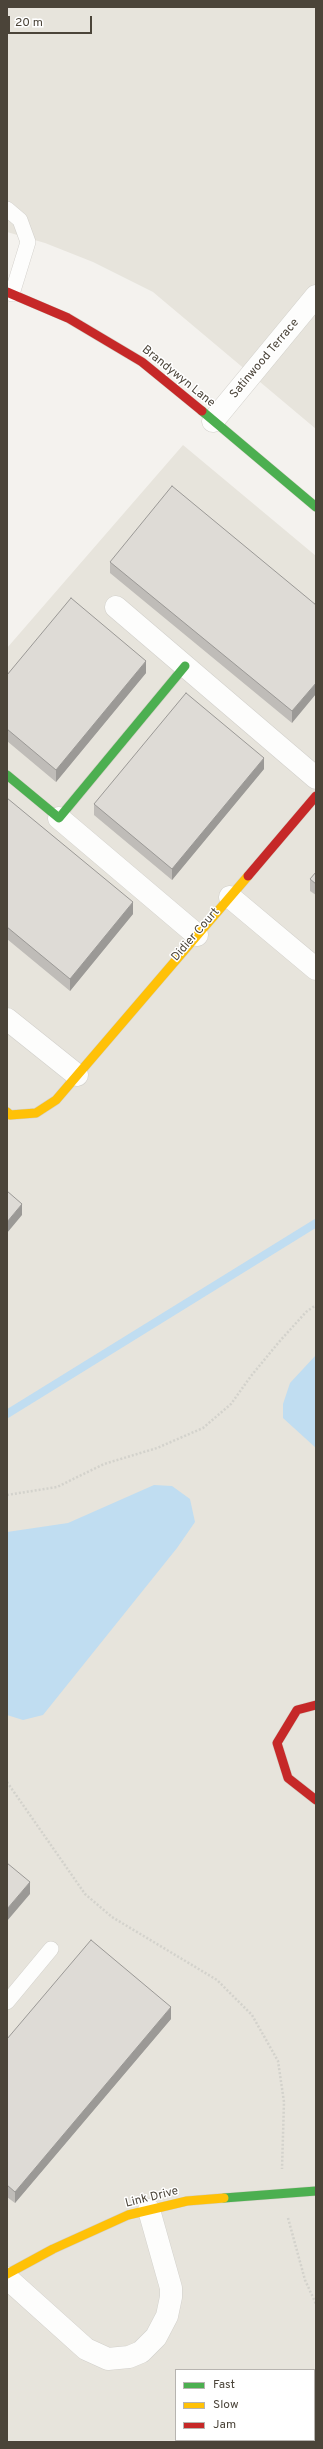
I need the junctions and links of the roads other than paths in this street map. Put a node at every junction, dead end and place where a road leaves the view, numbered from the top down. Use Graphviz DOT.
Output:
graph roads {
  1 [pos="7,209"];
  2 [pos="10,293"];
  3 [pos="316,296"];
  4 [pos="213,421"];
  5 [pos="316,507"];
  6 [pos="116,607"];
  7 [pos="185,666"];
  8 [pos="7,775"];
  9 [pos="316,778"];
  10 [pos="316,796"];
  11 [pos="59,818"];
  12 [pos="230,897"];
  13 [pos="197,935"];
  14 [pos="316,969"];
  15 [pos="7,1019"];
  16 [pos="77,1075"];
  17 [pos="7,1112"];
  18 [pos="316,1705"];
  19 [pos="316,1800"];
  20 [pos="51,1949"];
  21 [pos="7,2002"];
  22 [pos="316,2191"];
  23 [pos="149,2210"];
  24 [pos="7,2274"];
  25 [pos="7,2278"];
  1 -- 2 [label="lane"];
  2 -- 4 [label="street, Brandywyn Lane"];
  3 -- 4 [label="street, Satinwood Terrace"];
  4 -- 5 [label="street, Brandywyn Lane"];
  6 -- 7 [label="street"];
  7 -- 9 [label="street"];
  7 -- 11 [label="street"];
  8 -- 11 [label="street"];
  10 -- 12 [label="street, Didier Court"];
  11 -- 13 [label="street"];
  12 -- 13 [label="street, Didier Court"];
  12 -- 14 [label="street"];
  13 -- 16 [label="street, Didier Court"];
  15 -- 16 [label="street"];
  16 -- 17 [label="street, Didier Court"];
  18 -- 19 [label="street"];
  20 -- 21 [label="lane"];
  22 -- 23 [label="street, Link Drive"];
  23 -- 24 [label="street, Link Drive"];
  23 -- 25 [label="street"];
}
